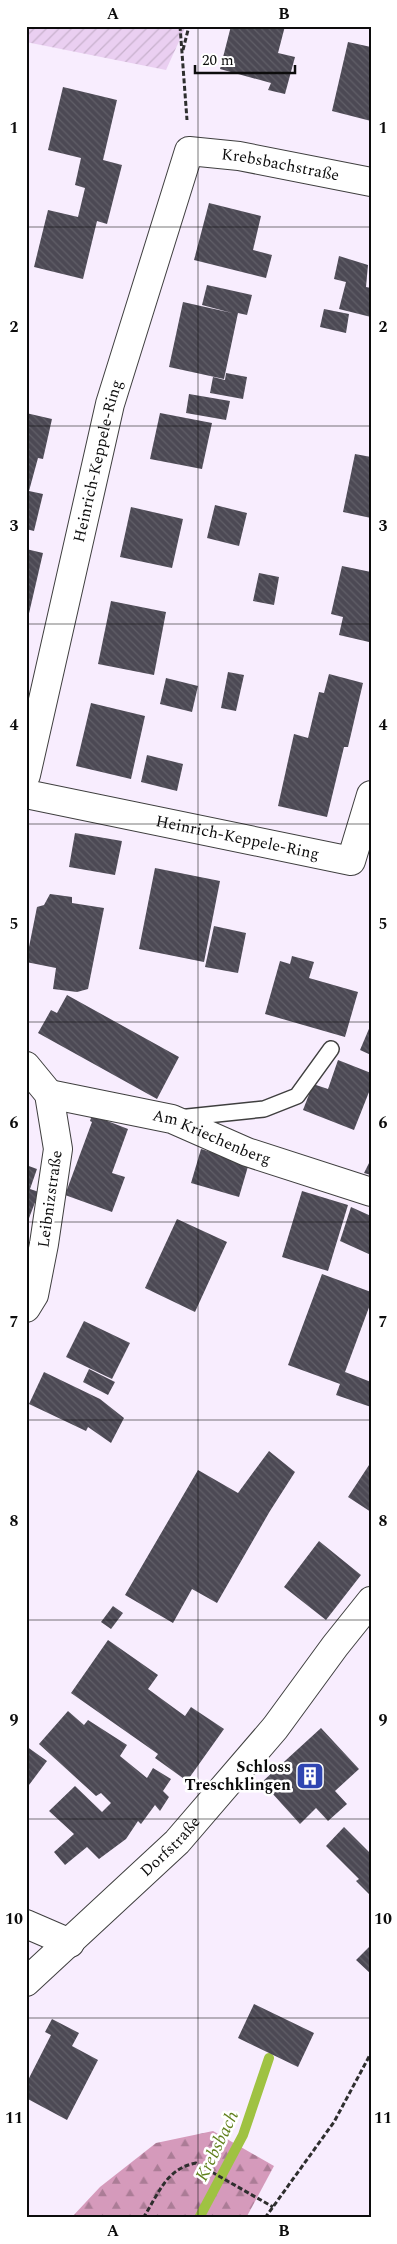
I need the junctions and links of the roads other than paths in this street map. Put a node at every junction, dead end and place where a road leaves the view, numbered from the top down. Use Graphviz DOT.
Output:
graph roads {
  1 [pos="190,151"];
  2 [pos="371,182"];
  3 [pos="26,775"];
  4 [pos="26,794"];
  5 [pos="371,795"];
  6 [pos="331,1049"];
  7 [pos="26,1066"];
  8 [pos="49,1094"];
  9 [pos="172,1119"];
  10 [pos="371,1192"];
  11 [pos="26,1308"];
  12 [pos="370,1604"];
  13 [pos="26,1924"];
  14 [pos="70,1943"];
  15 [pos="26,1982"];
  1 -- 2 [label="street, Krebsbachstraße"];
  1 -- 3 [label="street, Heinrich-Keppele-Ring"];
  4 -- 5 [label="street, Heinrich-Keppele-Ring"];
  6 -- 9 [label="lane"];
  7 -- 8 [label="street"];
  8 -- 9 [label="street, Am Kriechenberg"];
  8 -- 11 [label="street, Leibnizstraße"];
  9 -- 10 [label="street, Am Kriechenberg"];
  12 -- 14 [label="street, Dorfstraße"];
  13 -- 14 [label="street"];
  14 -- 15 [label="street, Dorfstraße"];
}
